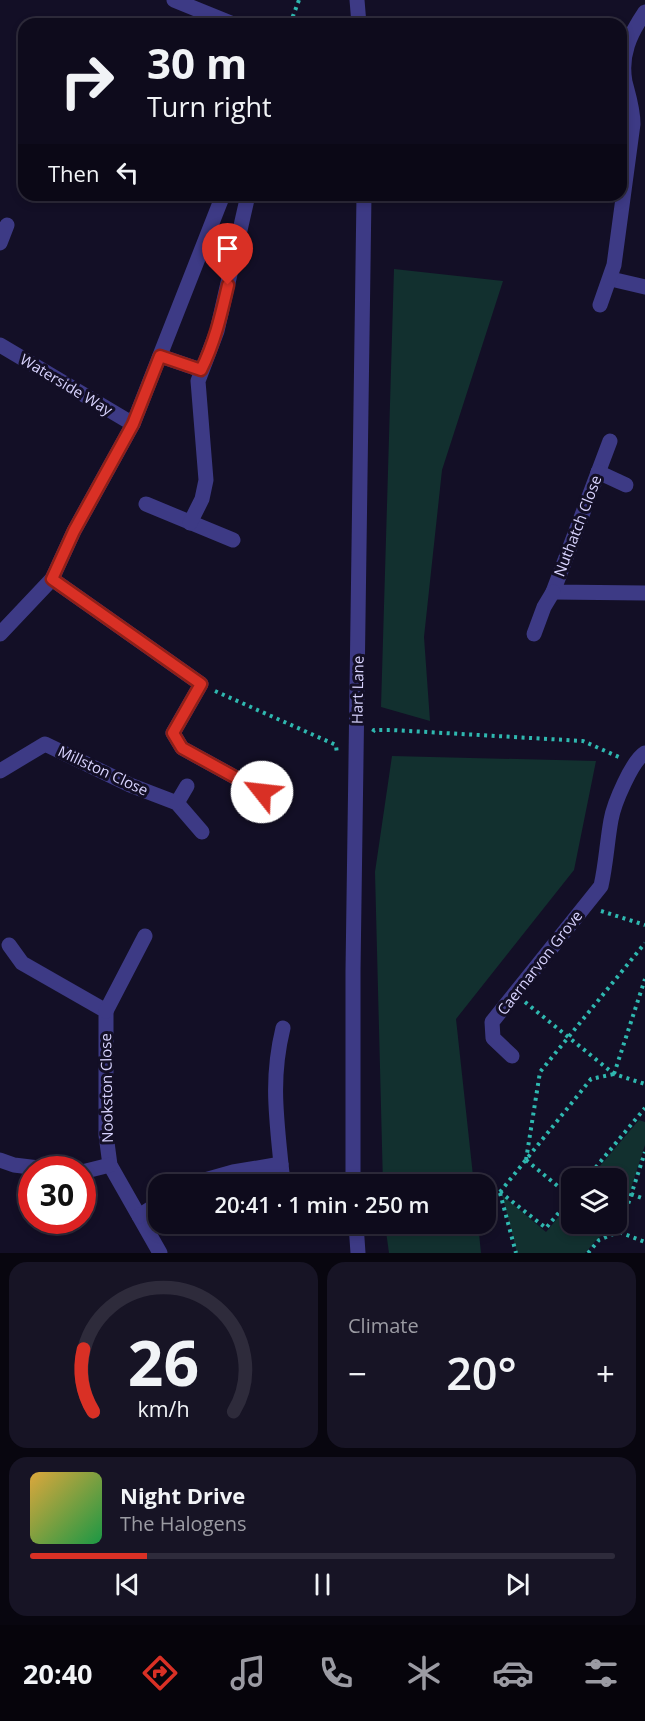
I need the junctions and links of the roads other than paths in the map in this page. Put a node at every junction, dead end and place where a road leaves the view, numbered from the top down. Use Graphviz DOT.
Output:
graph roads {
  1 [pos="174,0"];
  2 [pos="357,0"];
  3 [pos="645,12"];
  4 [pos="218,18"];
  5 [pos="358,18"];
  6 [pos="627,45"];
  7 [pos="627,84"];
  8 [pos="639,123"];
  9 [pos="627,191"];
  10 [pos="221,201"];
  11 [pos="247,201"];
  12 [pos="364,201"];
  13 [pos="625,201"];
  14 [pos="8,225"];
  15 [pos="0,243"];
  16 [pos="611,279"];
  17 [pos="645,287"];
  18 [pos="600,305"];
  19 [pos="0,345"];
  20 [pos="160,356"];
  21 [pos="201,370"];
  22 [pos="133,424"];
  23 [pos="610,441"];
  24 [pos="598,472"];
  25 [pos="626,485"];
  26 [pos="146,504"];
  27 [pos="190,523"];
  28 [pos="233,540"];
  29 [pos="52,579"];
  30 [pos="553,592"];
  31 [pos="645,594"];
  32 [pos="0,634"];
  33 [pos="534,634"];
  34 [pos="645,753"];
  35 [pos="0,771"];
  36 [pos="187,786"];
  37 [pos="262,792"];
  38 [pos="177,803"];
  39 [pos="202,832"];
  40 [pos="145,936"];
  41 [pos="9,945"];
  42 [pos="106,1011"];
  43 [pos="284,1028"];
  44 [pos="512,1056"];
  45 [pos="0,1160"];
  46 [pos="281,1164"];
  47 [pos="18,1165"];
  48 [pos="110,1165"];
  49 [pos="96,1168"];
  50 [pos="226,1174"];
  51 [pos="282,1174"];
  52 [pos="353,1174"];
  53 [pos="148,1211"];
  54 [pos="140,1216"];
  55 [pos="357,1234"];
  56 [pos="160,1253"];
  57 [pos="358,1253"];
  1 -- 4 [label="street"];
  2 -- 5 [label="street"];
  3 -- 6 [label="street"];
  7 -- 8 [label="street"];
  8 -- 9 [label="street"];
  10 -- 20 [label="street"];
  11 -- 21 [label="street"];
  12 -- 52 [label="street, Hart Lane"];
  13 -- 16 [label="street"];
  14 -- 15 [label="street"];
  16 -- 17 [label="street"];
  16 -- 18 [label="street"];
  19 -- 22 [label="street, Waterside Way"];
  20 -- 21 [label="street"];
  20 -- 22 [label="street"];
  21 -- 27 [label="street"];
  22 -- 29 [label="street"];
  23 -- 24 [label="street, Nuthatch Close"];
  24 -- 25 [label="street"];
  24 -- 30 [label="street, Nuthatch Close"];
  26 -- 27 [label="street"];
  27 -- 28 [label="street"];
  29 -- 32 [label="street"];
  29 -- 37 [label="street"];
  30 -- 31 [label="street, Nuthatch Close"];
  30 -- 33 [label="street"];
  34 -- 44 [label="street, Caernarvon Grove"];
  35 -- 38 [label="street, Millston Close"];
  36 -- 38 [label="street"];
  38 -- 39 [label="street, Millston Close"];
  40 -- 42 [label="street, Nookston Close"];
  41 -- 42 [label="street"];
  42 -- 48 [label="street, Nookston Close"];
  43 -- 46 [label="street"];
  45 -- 47 [label="street"];
  46 -- 50 [label="street"];
  46 -- 51 [label="street"];
  48 -- 49 [label="street, Nookston Close"];
  48 -- 54 [label="street, Nookston Close"];
  53 -- 54 [label="street"];
  54 -- 56 [label="street, Nookston Close"];
  55 -- 57 [label="street"];
}
